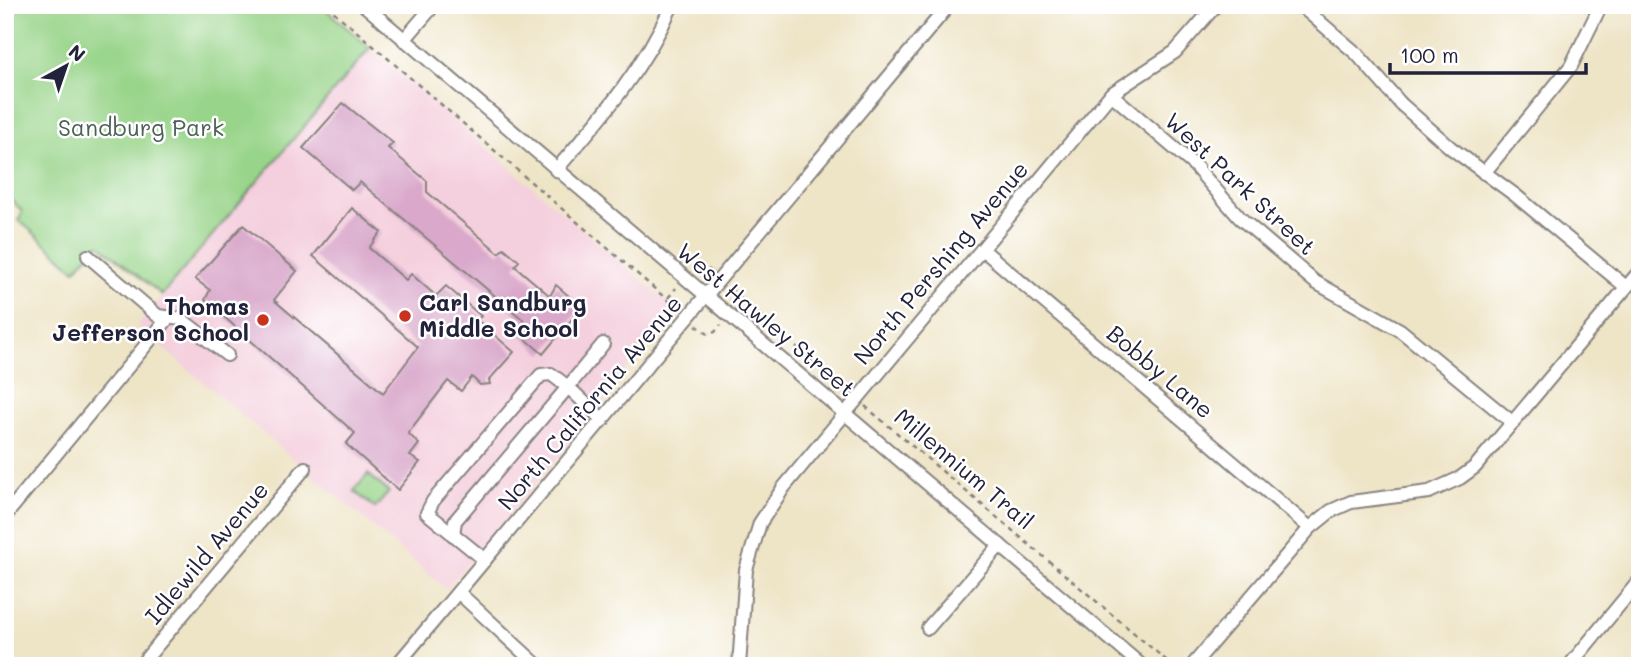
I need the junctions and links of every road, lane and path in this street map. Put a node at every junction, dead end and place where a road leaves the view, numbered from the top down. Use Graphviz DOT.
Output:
graph roads {
  1 [pos="326,5"];
  2 [pos="364,5"];
  3 [pos="434,5"];
  4 [pos="672,5"];
  5 [pos="950,5"];
  6 [pos="1216,5"];
  7 [pos="1300,5"];
  8 [pos="1601,5"];
  9 [pos="404,40"];
  10 [pos="1111,94"];
  11 [pos="556,170"];
  12 [pos="1484,173"];
  13 [pos="982,249"];
  14 [pos="88,256"];
  15 [pos="696,266"];
  16 [pos="704,266"];
  17 [pos="1640,271"];
  18 [pos="1626,287"];
  19 [pos="735,292"];
  20 [pos="672,293"];
  21 [pos="668,298"];
  22 [pos="706,298"];
  23 [pos="743,300"];
  24 [pos="673,304"];
  25 [pos="738,306"];
  26 [pos="169,317"];
  27 [pos="701,330"];
  28 [pos="715,332"];
  29 [pos="603,344"];
  30 [pos="228,355"];
  31 [pos="568,387"];
  32 [pos="855,398"];
  33 [pos="845,415"];
  34 [pos="603,420"];
  35 [pos="1513,423"];
  36 [pos="305,468"];
  37 [pos="5,516"];
  38 [pos="1310,528"];
  39 [pos="453,535"];
  40 [pos="1000,545"];
  41 [pos="485,560"];
  42 [pos="1640,580"];
  43 [pos="458,592"];
  44 [pos="928,628"];
  45 [pos="140,666"];
  46 [pos="396,666"];
  47 [pos="538,666"];
  48 [pos="739,666"];
  49 [pos="1142,666"];
  50 [pos="1173,666"];
  51 [pos="1192,666"];
  52 [pos="1569,666"];
  1 -- 21 [label="path"];
  2 -- 9 [label="street, West Hawley Street"];
  3 -- 9 [label="street"];
  4 -- 11 [label="street"];
  5 -- 22 [label="street, North California Avenue"];
  6 -- 10 [label="street, North Pershing Avenue"];
  7 -- 12 [label="street"];
  8 -- 12 [label="street"];
  9 -- 11 [label="street, West Hawley Street"];
  10 -- 13 [label="street, North Pershing Avenue"];
  10 -- 35 [label="street, West Park Street"];
  11 -- 22 [label="street, West Hawley Street"];
  12 -- 18 [label="street"];
  13 -- 32 [label="street, North Pershing Avenue"];
  13 -- 38 [label="street, Bobby Lane"];
  14 -- 26 [label="street"];
  15 -- 16 [label="path"];
  17 -- 18 [label="street"];
  18 -- 35 [label="street"];
  19 -- 23 [label="path, Millennium Trail"];
  20 -- 21 [label="path"];
  21 -- 24 [label="path"];
  22 -- 33 [label="street, West Hawley Street"];
  22 -- 34 [label="street, North California Avenue"];
  23 -- 25 [label="path"];
  23 -- 32 [label="path, Millennium Trail"];
  26 -- 30 [label="street"];
  26 -- 37 [label="street"];
  27 -- 28 [label="path"];
  29 -- 31 [label="street"];
  31 -- 34 [label="street"];
  31 -- 39 [label="street"];
  31 -- 39 [label="street"];
  32 -- 33 [label="street, North Pershing Avenue"];
  32 -- 50 [label="path, Millennium Trail"];
  33 -- 40 [label="street, West Hawley Street"];
  33 -- 48 [label="street, North Pershing Avenue"];
  34 -- 41 [label="street, North California Avenue"];
  35 -- 38 [label="street"];
  36 -- 45 [label="street, Idlewild Avenue"];
  38 -- 51 [label="street"];
  39 -- 41 [label="street"];
  40 -- 44 [label="street"];
  40 -- 49 [label="street, West Hawley Street"];
  41 -- 43 [label="street, North California Avenue"];
  42 -- 52 [label="street"];
  43 -- 46 [label="street, North California Avenue"];
  43 -- 47 [label="street"];
}
